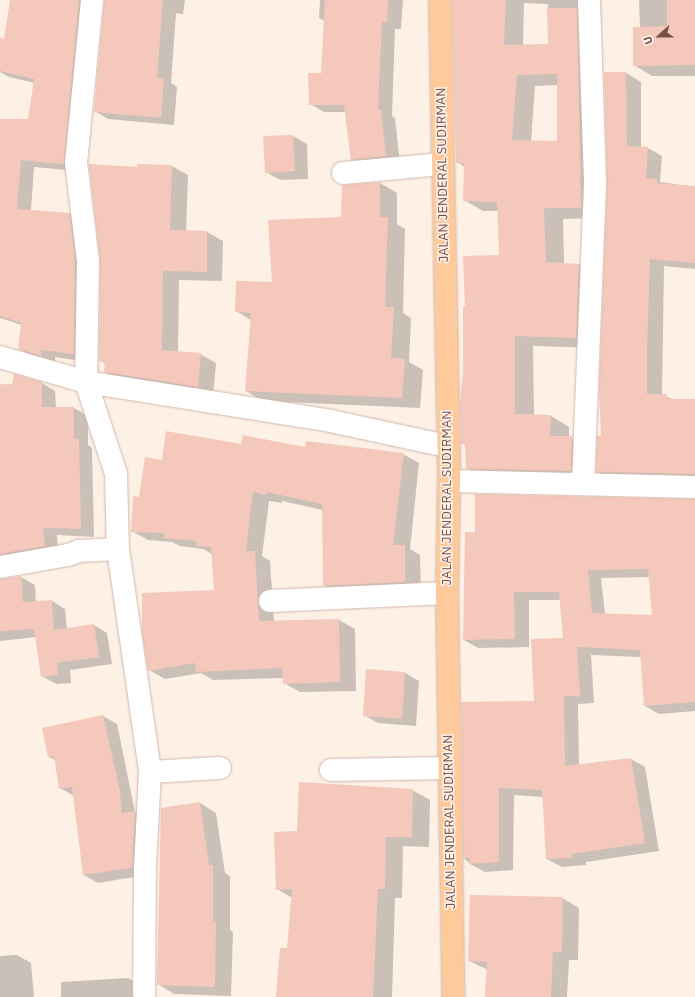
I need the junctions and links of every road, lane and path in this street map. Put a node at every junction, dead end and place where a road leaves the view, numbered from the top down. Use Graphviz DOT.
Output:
graph roads {
  1 [pos="92,0"];
  2 [pos="440,0"];
  3 [pos="589,0"];
  4 [pos="442,164"];
  5 [pos="343,174"];
  6 [pos="0,357"];
  7 [pos="86,382"];
  8 [pos="447,446"];
  9 [pos="449,481"];
  10 [pos="583,484"];
  11 [pos="695,487"];
  12 [pos="118,549"];
  13 [pos="0,567"];
  14 [pos="447,593"];
  15 [pos="270,600"];
  16 [pos="220,768"];
  17 [pos="450,768"];
  18 [pos="331,770"];
  19 [pos="150,772"];
  20 [pos="144,997"];
  21 [pos="453,997"];
  1 -- 7 [label="street"];
  2 -- 4 [label="main road, JALAN JENDERAL SUDIRMAN"];
  3 -- 10 [label="street"];
  4 -- 5 [label="street"];
  4 -- 8 [label="main road, JALAN JENDERAL SUDIRMAN"];
  6 -- 7 [label="street"];
  7 -- 8 [label="street"];
  7 -- 12 [label="street"];
  8 -- 9 [label="main road, JALAN JENDERAL SUDIRMAN"];
  9 -- 10 [label="street"];
  9 -- 14 [label="main road, JALAN JENDERAL SUDIRMAN"];
  10 -- 11 [label="street"];
  12 -- 13 [label="street"];
  12 -- 19 [label="street"];
  14 -- 15 [label="street"];
  14 -- 17 [label="main road, JALAN JENDERAL SUDIRMAN"];
  16 -- 19 [label="street"];
  17 -- 18 [label="street"];
  17 -- 21 [label="main road, JALAN JENDERAL SUDIRMAN"];
  19 -- 20 [label="street"];
}
